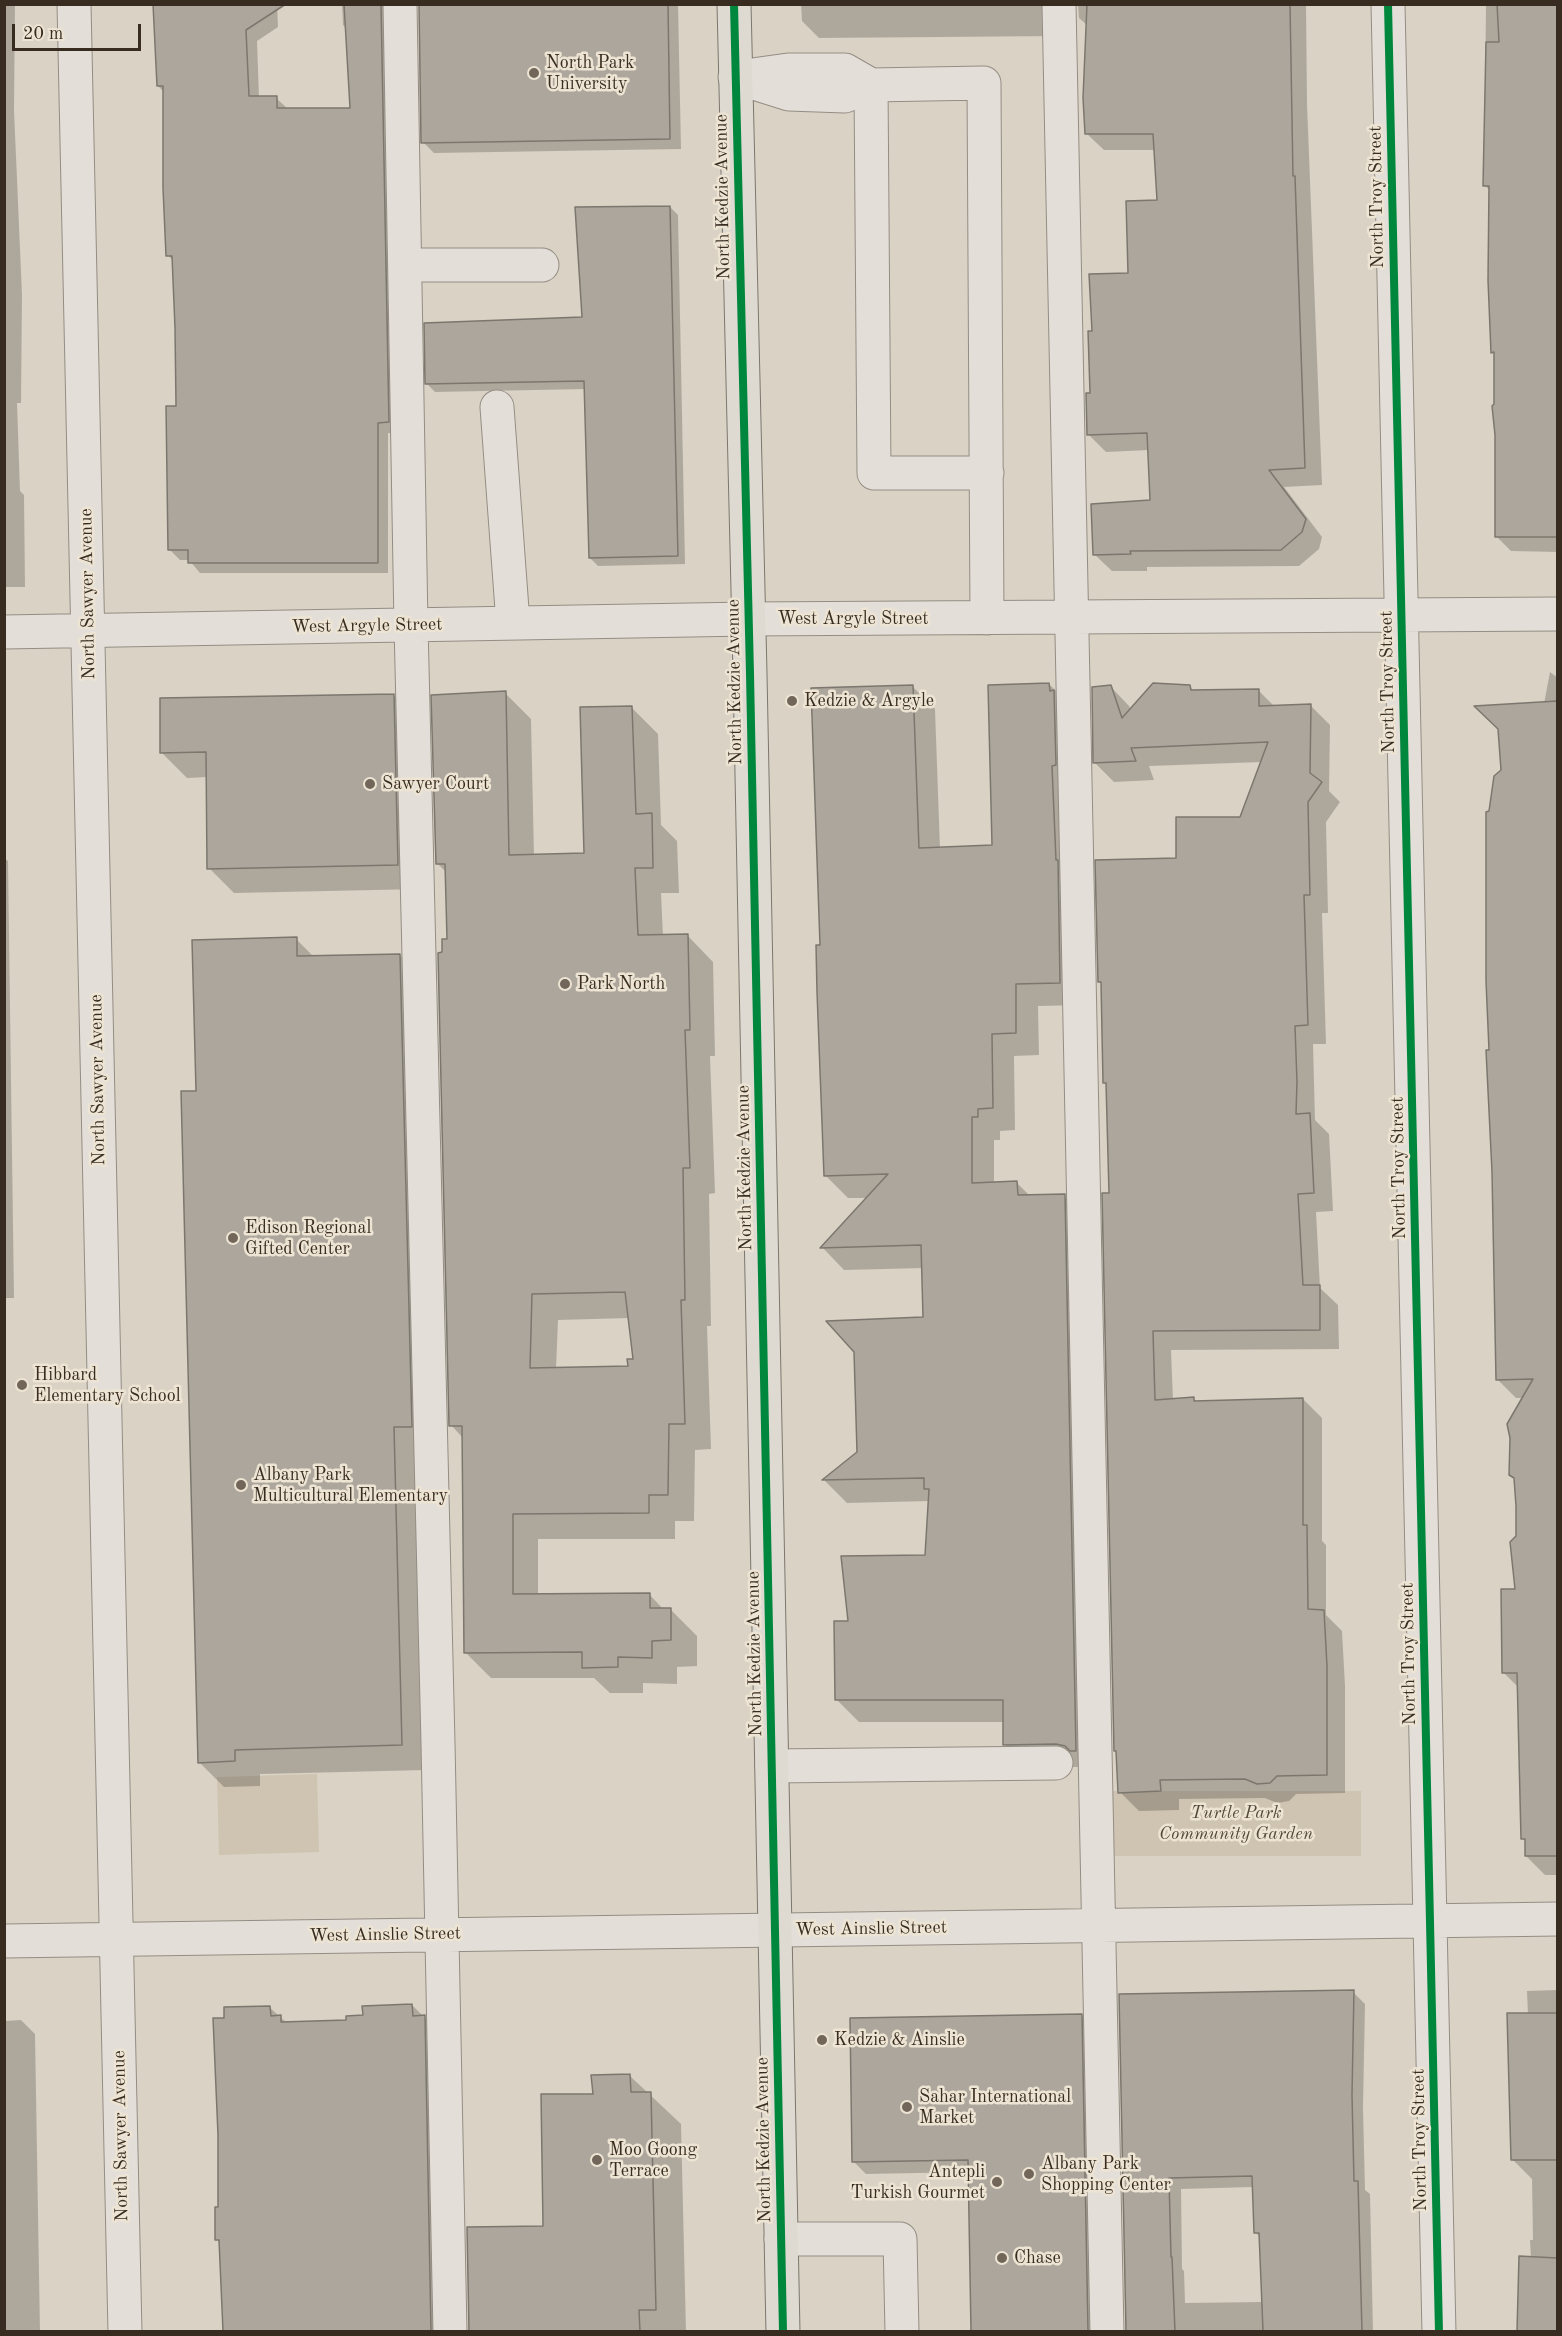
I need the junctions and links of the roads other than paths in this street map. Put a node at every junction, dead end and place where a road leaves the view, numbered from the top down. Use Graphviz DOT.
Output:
graph roads {
  1 [pos="74,4"];
  2 [pos="400,4"];
  3 [pos="734,4"];
  4 [pos="1059,4"];
  5 [pos="1388,4"];
  6 [pos="735,77"];
  7 [pos="871,85"];
  8 [pos="405,265"];
  9 [pos="542,265"];
  10 [pos="498,407"];
  11 [pos="987,473"];
  12 [pos="1402,614"];
  13 [pos="1557,614"];
  14 [pos="1072,617"];
  15 [pos="987,618"];
  16 [pos="748,619"];
  17 [pos="513,623"];
  18 [pos="411,625"];
  19 [pos="88,630"];
  20 [pos="4,632"];
  21 [pos="1056,1763"];
  22 [pos="772,1766"];
  23 [pos="1557,1919"];
  24 [pos="1430,1921"];
  25 [pos="1098,1926"];
  26 [pos="776,1930"];
  27 [pos="443,1935"];
  28 [pos="116,1940"];
  29 [pos="4,1941"];
  30 [pos="781,2239"];
  31 [pos="125,2331"];
  32 [pos="450,2331"];
  33 [pos="783,2331"];
  34 [pos="902,2331"];
  35 [pos="1107,2331"];
  36 [pos="1439,2331"];
  1 -- 19 [label="street, North Sawyer Avenue"];
  2 -- 8 [label="street"];
  3 -- 6 [label="main road, North Kedzie Avenue"];
  4 -- 14 [label="street"];
  5 -- 12 [label="street, North Troy Street"];
  6 -- 7 [label="street"];
  6 -- 16 [label="main road, North Kedzie Avenue"];
  7 -- 11 [label="street"];
  7 -- 11 [label="street"];
  8 -- 9 [label="street"];
  8 -- 18 [label="street"];
  10 -- 17 [label="street"];
  11 -- 15 [label="street"];
  12 -- 13 [label="street, West Argyle Street"];
  12 -- 14 [label="street, West Argyle Street"];
  12 -- 24 [label="street, North Troy Street"];
  14 -- 15 [label="street, West Argyle Street"];
  14 -- 25 [label="street"];
  15 -- 16 [label="street, West Argyle Street"];
  16 -- 17 [label="street, West Argyle Street"];
  16 -- 22 [label="main road, North Kedzie Avenue"];
  17 -- 18 [label="street, West Argyle Street"];
  18 -- 19 [label="street, West Argyle Street"];
  18 -- 27 [label="street"];
  19 -- 20 [label="street, West Argyle Street"];
  19 -- 28 [label="street, North Sawyer Avenue"];
  21 -- 22 [label="street"];
  22 -- 26 [label="main road, North Kedzie Avenue"];
  23 -- 24 [label="street, West Ainslie Street"];
  24 -- 25 [label="street, West Ainslie Street"];
  24 -- 36 [label="street, North Troy Street"];
  25 -- 26 [label="street, West Ainslie Street"];
  25 -- 35 [label="street"];
  26 -- 27 [label="street, West Ainslie Street"];
  26 -- 30 [label="main road, North Kedzie Avenue"];
  27 -- 28 [label="street, West Ainslie Street"];
  27 -- 32 [label="street"];
  28 -- 29 [label="street, West Ainslie Street"];
  28 -- 31 [label="street, North Sawyer Avenue"];
  30 -- 33 [label="main road, North Kedzie Avenue"];
  30 -- 34 [label="street"];
}
